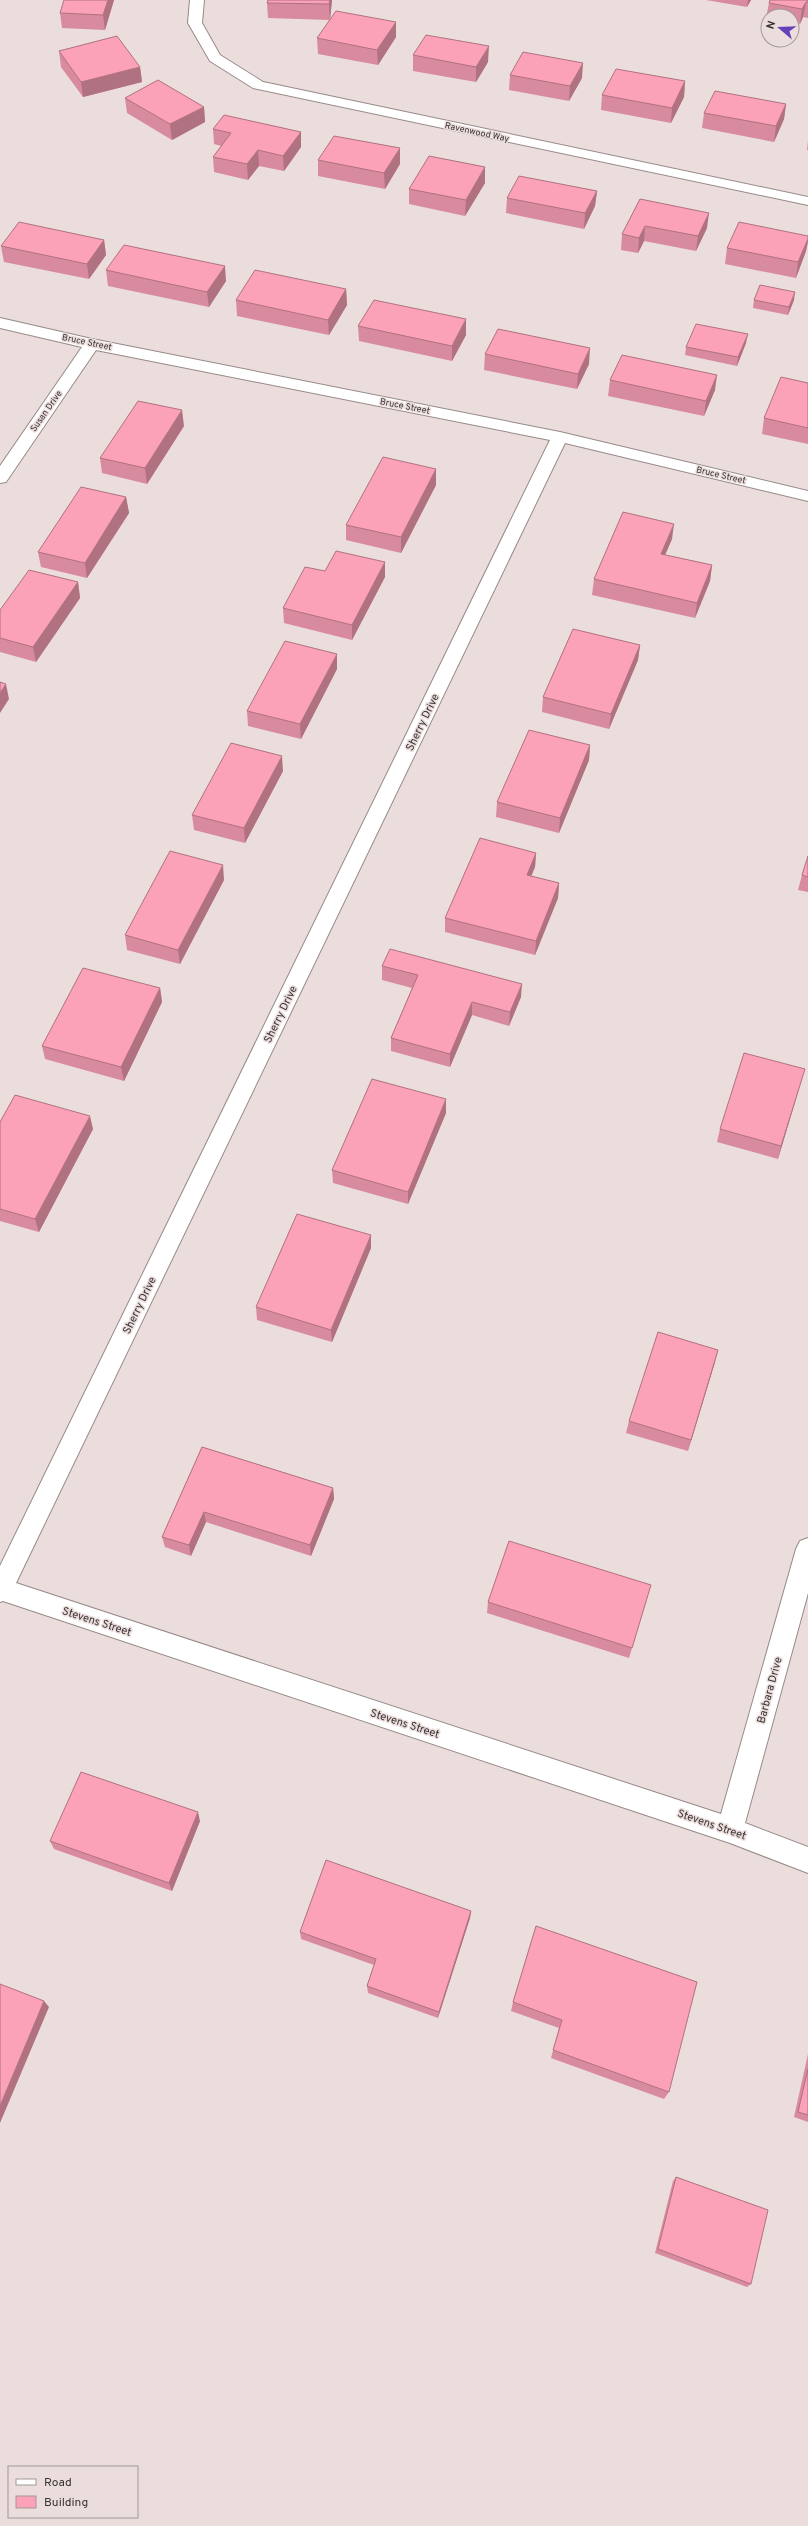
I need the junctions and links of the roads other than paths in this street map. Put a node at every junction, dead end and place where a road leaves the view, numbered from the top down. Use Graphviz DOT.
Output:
graph roads {
  1 [pos="197,0"];
  2 [pos="808,201"];
  3 [pos="0,323"];
  4 [pos="92,344"];
  5 [pos="560,437"];
  6 [pos="0,478"];
  7 [pos="808,496"];
  8 [pos="808,1549"];
  9 [pos="0,1590"];
  10 [pos="730,1830"];
  11 [pos="808,1860"];
  1 -- 2 [label="street, Ravenwood Way"];
  3 -- 4 [label="street, Bruce Street"];
  4 -- 5 [label="street, Bruce Street"];
  4 -- 6 [label="street, Susan Drive"];
  5 -- 7 [label="street, Bruce Street"];
  5 -- 9 [label="street, Sherry Drive"];
  8 -- 10 [label="street, Barbara Drive"];
  9 -- 10 [label="street, Stevens Street"];
  10 -- 11 [label="street, Stevens Street"];
}
